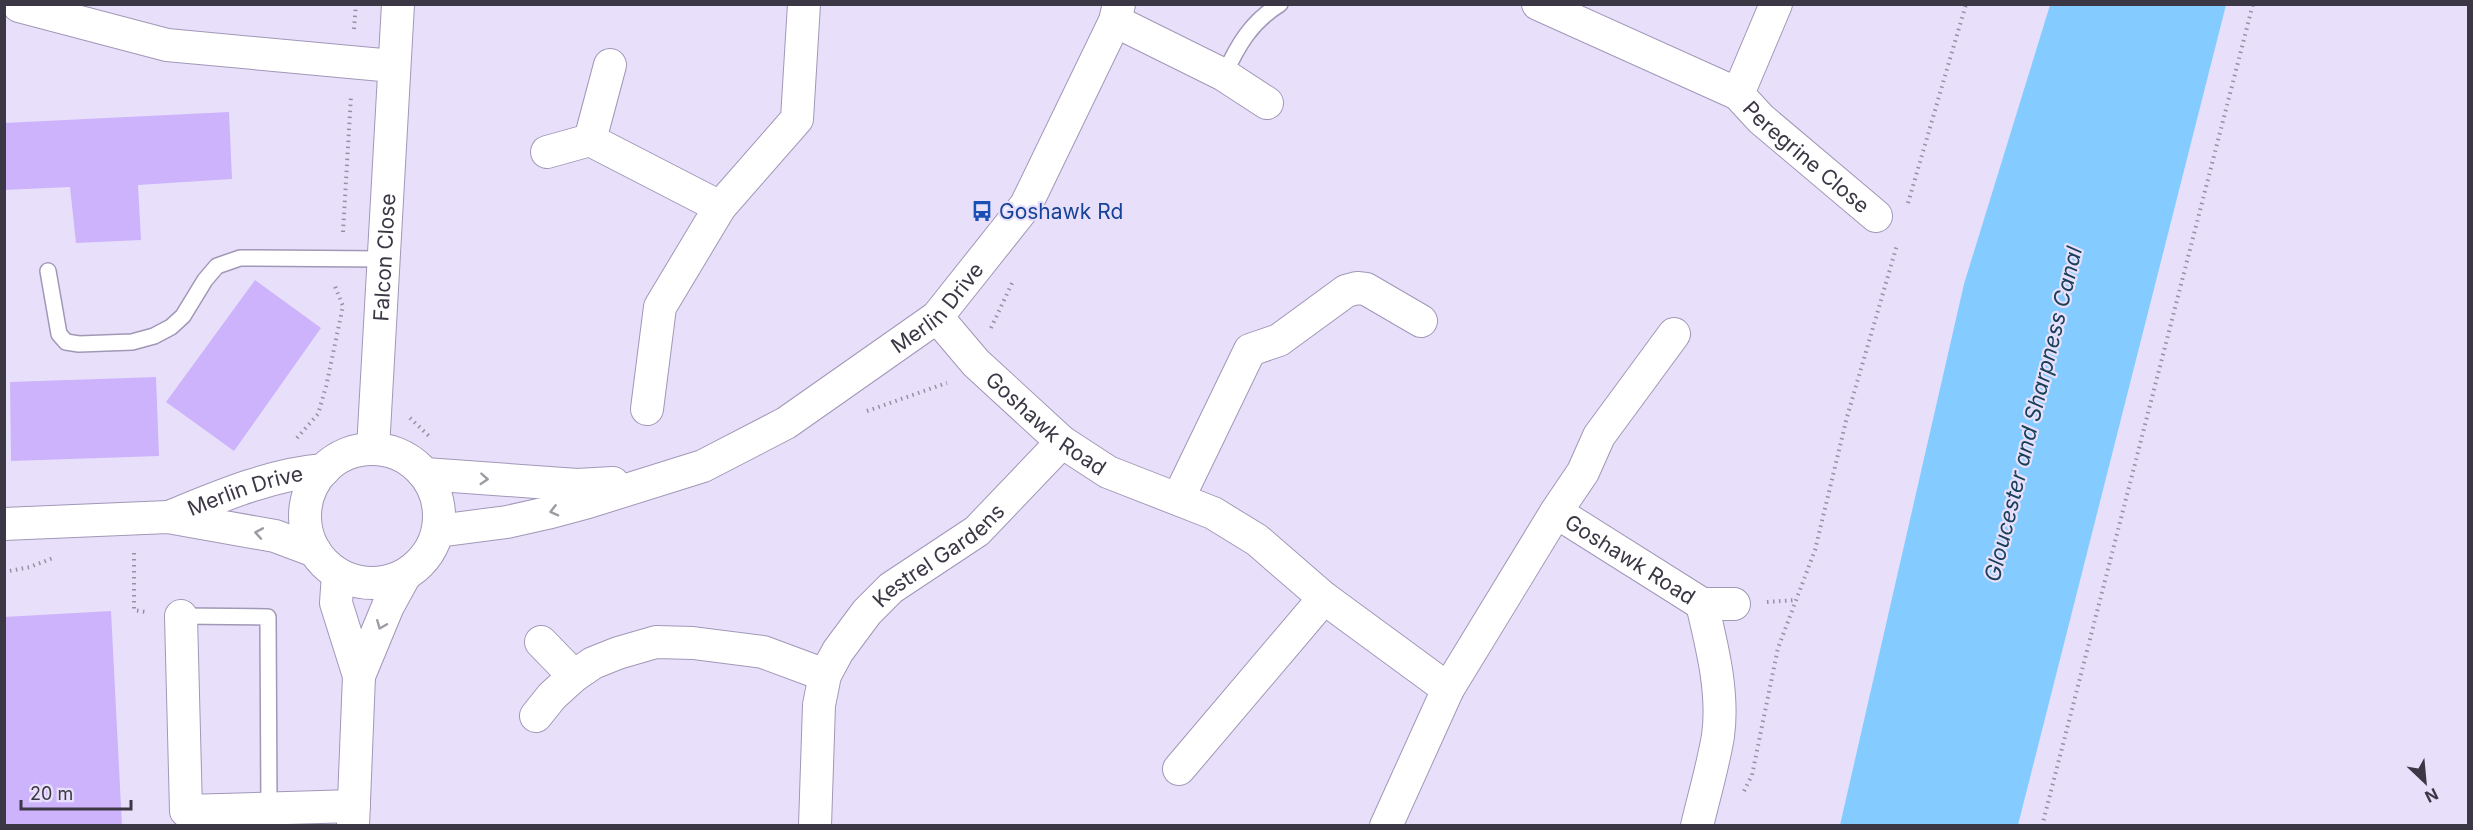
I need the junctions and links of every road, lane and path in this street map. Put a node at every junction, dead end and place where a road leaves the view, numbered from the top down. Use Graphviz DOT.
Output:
graph roads {
  1 [pos="356,4"];
  2 [pos="398,4"];
  3 [pos="804,4"];
  4 [pos="1280,4"];
  5 [pos="1538,4"];
  6 [pos="1776,4"];
  7 [pos="1966,4"];
  8 [pos="2253,4"];
  9 [pos="15,12"];
  10 [pos="1117,13"];
  11 [pos="352,62"];
  12 [pos="610,65"];
  13 [pos="393,66"];
  14 [pos="1224,75"];
  15 [pos="1738,94"];
  16 [pos="1267,103"];
  17 [pos="590,140"];
  18 [pos="547,152"];
  19 [pos="720,207"];
  20 [pos="1894,221"];
  21 [pos="338,258"];
  22 [pos="383,259"];
  23 [pos="48,271"];
  24 [pos="937,317"];
  25 [pos="1421,321"];
  26 [pos="1674,334"];
  27 [pos="647,409"];
  28 [pos="410,418"];
  29 [pos="294,440"];
  30 [pos="1062,442"];
  31 [pos="373,449"];
  32 [pos="324,470"];
  33 [pos="425,474"];
  34 [pos="462,478"];
  35 [pos="650,482"];
  36 [pos="1178,499"];
  37 [pos="1556,512"];
  38 [pos="168,517"];
  39 [pos="4,524"];
  40 [pos="438,531"];
  41 [pos="134,543"];
  42 [pos="315,551"];
  43 [pos="62,555"];
  44 [pos="4,572"];
  45 [pos="338,574"];
  46 [pos="405,575"];
  47 [pos="1324,598"];
  48 [pos="1702,604"];
  49 [pos="1734,604"];
  50 [pos="181,616"];
  51 [pos="541,642"];
  52 [pos="825,675"];
  53 [pos="359,676"];
  54 [pos="574,676"];
  55 [pos="1448,689"];
  56 [pos="536,716"];
  57 [pos="1179,770"];
  58 [pos="1740,800"];
  59 [pos="269,808"];
  60 [pos="353,816"];
  61 [pos="815,825"];
  62 [pos="1386,825"];
  63 [pos="1697,825"];
  64 [pos="2042,825"];
  1 -- 11 [label="path"];
  2 -- 13 [label="street, Falcon Close"];
  3 -- 19 [label="street"];
  4 -- 14 [label="lane"];
  5 -- 15 [label="street, Peregrine Close"];
  6 -- 15 [label="street, Peregrine Close"];
  7 -- 20 [label="path"];
  8 -- 64 [label="path"];
  9 -- 11 [label="street"];
  10 -- 14 [label="street, Merlin Drive"];
  10 -- 24 [label="street, Merlin Drive"];
  11 -- 13 [label="street"];
  11 -- 21 [label="path"];
  12 -- 17 [label="street"];
  13 -- 22 [label="street, Falcon Close"];
  14 -- 16 [label="street, Merlin Drive"];
  15 -- 20 [label="street, Peregrine Close"];
  17 -- 18 [label="street"];
  17 -- 19 [label="street"];
  19 -- 27 [label="street"];
  20 -- 58 [label="path"];
  21 -- 22 [label="lane"];
  21 -- 23 [label="lane"];
  21 -- 29 [label="path"];
  22 -- 31 [label="street, Falcon Close"];
  24 -- 30 [label="street, Goshawk Road"];
  24 -- 35 [label="street, Merlin Drive"];
  25 -- 36 [label="street"];
  26 -- 37 [label="street"];
  28 -- 34 [label="path"];
  30 -- 36 [label="street, Goshawk Road"];
  30 -- 52 [label="street, Kestrel Gardens"];
  31 -- 32 [label="street"];
  31 -- 33 [label="street"];
  32 -- 38 [label="street, Merlin Drive"];
  32 -- 42 [label="street"];
  33 -- 34 [label="street, Merlin Drive"];
  33 -- 40 [label="street"];
  34 -- 35 [label="street, Merlin Drive, one-way"];
  35 -- 40 [label="street, Merlin Drive, one-way"];
  36 -- 47 [label="street, Goshawk Road"];
  37 -- 48 [label="street, Goshawk Road"];
  37 -- 55 [label="street, Goshawk Road"];
  38 -- 39 [label="street, Merlin Drive"];
  42 -- 38 [label="street, Merlin Drive, one-way"];
  40 -- 46 [label="street"];
  41 -- 50 [label="path"];
  42 -- 45 [label="street"];
  43 -- 44 [label="path"];
  45 -- 46 [label="street"];
  45 -- 53 [label="street"];
  46 -- 53 [label="street, one-way"];
  47 -- 55 [label="street, Goshawk Road"];
  47 -- 57 [label="street"];
  48 -- 49 [label="street, Goshawk Road"];
  48 -- 63 [label="street"];
  50 -- 59 [label="street"];
  50 -- 59 [label="lane"];
  51 -- 54 [label="street"];
  52 -- 54 [label="street"];
  52 -- 61 [label="street, Kestrel Gardens"];
  53 -- 60 [label="street"];
  54 -- 56 [label="street"];
  55 -- 62 [label="street, Goshawk Road"];
  59 -- 60 [label="street"];
}
